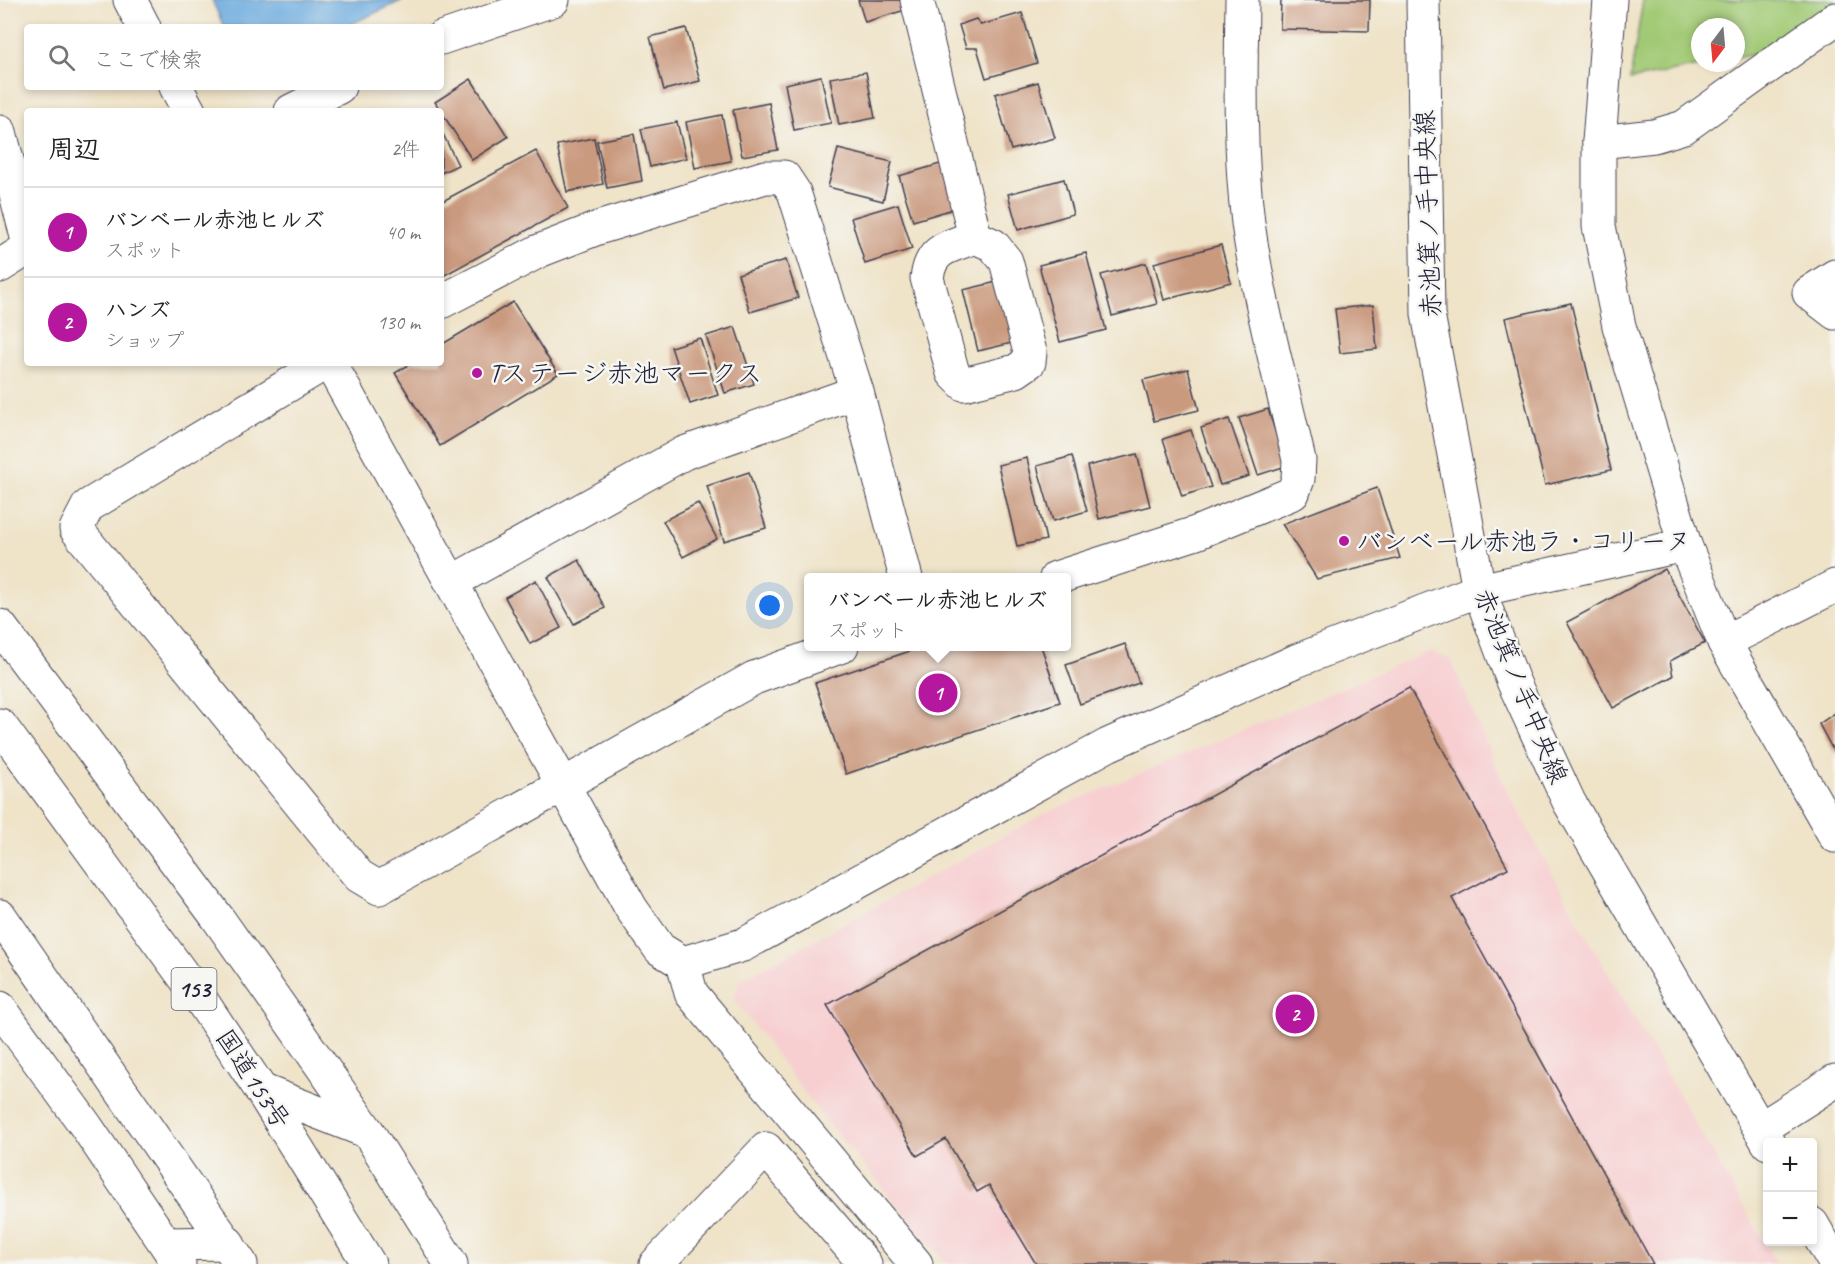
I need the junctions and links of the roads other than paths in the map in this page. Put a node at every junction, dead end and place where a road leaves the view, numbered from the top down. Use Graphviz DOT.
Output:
graph roads {
  1 [pos="130,0"];
  2 [pos="553,0"];
  3 [pos="917,0"];
  4 [pos="1242,0"];
  5 [pos="1423,0"];
  6 [pos="1610,0"];
  7 [pos="1835,19"];
  8 [pos="142,24"];
  9 [pos="444,37"];
  10 [pos="178,90"];
  11 [pos="333,90"];
  12 [pos="187,108"];
  13 [pos="297,108"];
  14 [pos="0,132"];
  15 [pos="1599,142"];
  16 [pos="24,225"];
  17 [pos="975,237"];
  18 [pos="24,251"];
  19 [pos="0,266"];
  20 [pos="1835,276"];
  21 [pos="444,300"];
  22 [pos="1835,313"];
  23 [pos="320,366"];
  24 [pos="332,366"];
  25 [pos="857,392"];
  26 [pos="1685,545"];
  27 [pos="905,573"];
  28 [pos="1071,573"];
  29 [pos="452,582"];
  30 [pos="1835,586"];
  31 [pos="1479,590"];
  32 [pos="0,626"];
  33 [pos="1724,642"];
  34 [pos="828,651"];
  35 [pos="0,725"];
  36 [pos="562,786"];
  37 [pos="1830,817"];
  38 [pos="0,916"];
  39 [pos="683,963"];
  40 [pos="0,1008"];
  41 [pos="1835,1081"];
  42 [pos="261,1090"];
  43 [pos="368,1132"];
  44 [pos="1764,1136"];
  45 [pos="1817,1232"];
  46 [pos="235,1253"];
  47 [pos="172,1254"];
  48 [pos="1835,1263"];
  49 [pos="369,1264"];
  50 [pos="451,1264"];
  51 [pos="656,1264"];
  52 [pos="865,1264"];
  53 [pos="916,1264"];
  1 -- 8 [label="main road"];
  2 -- 9 [label="main road"];
  3 -- 17 [label="main road"];
  4 -- 28 [label="main road"];
  5 -- 31 [label="main road, 赤池箕ノ手中央線"];
  6 -- 15 [label="main road"];
  7 -- 15 [label="main road"];
  10 -- 12 [label="main road"];
  11 -- 13 [label="main road"];
  14 -- 16 [label="main road"];
  15 -- 26 [label="main road"];
  18 -- 19 [label="main road"];
  20 -- 22 [label="main road"];
  21 -- 25 [label="main road"];
  23 -- 36 [label="main road"];
  24 -- 29 [label="main road"];
  25 -- 27 [label="main road"];
  25 -- 29 [label="main road"];
  26 -- 31 [label="main road"];
  26 -- 33 [label="main road"];
  29 -- 36 [label="main road"];
  30 -- 33 [label="main road"];
  31 -- 39 [label="main road"];
  31 -- 44 [label="main road, 赤池箕ノ手中央線"];
  32 -- 43 [label="main road, 153"];
  33 -- 37 [label="main road"];
  34 -- 36 [label="main road"];
  35 -- 42 [label="main road, 国道153号 / 153"];
  36 -- 39 [label="main road"];
  38 -- 46 [label="main road"];
  39 -- 53 [label="main road"];
  40 -- 47 [label="main road"];
  41 -- 44 [label="main road"];
  42 -- 43 [label="main road"];
  42 -- 49 [label="main road, 国道153号 / 153"];
  43 -- 50 [label="main road, 153"];
  45 -- 48 [label="main road"];
  46 -- 47 [label="main road"];
  51 -- 52 [label="main road"];
}
